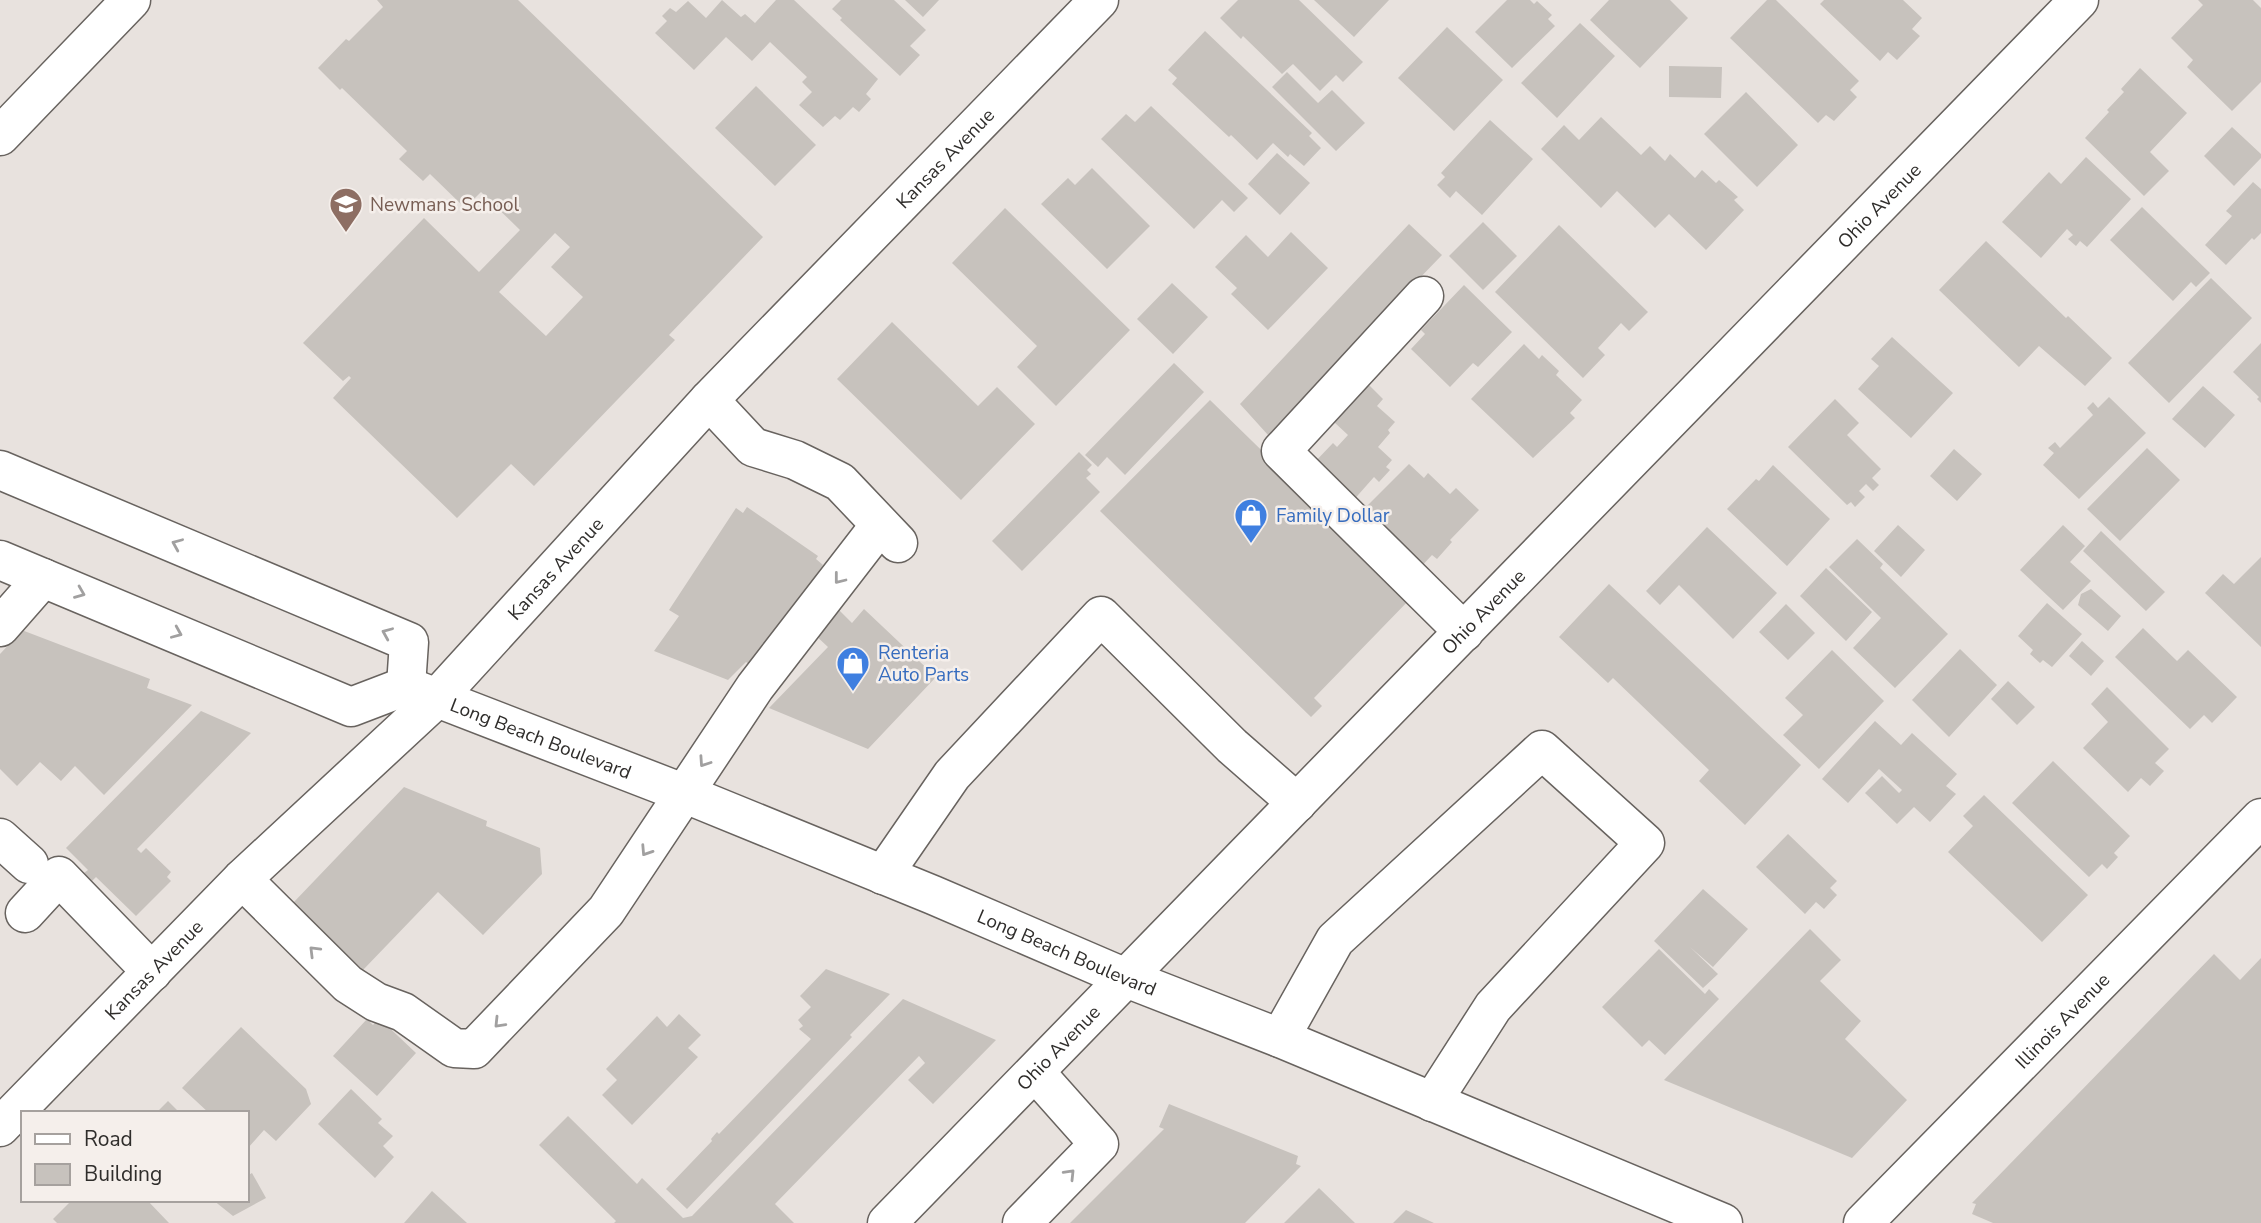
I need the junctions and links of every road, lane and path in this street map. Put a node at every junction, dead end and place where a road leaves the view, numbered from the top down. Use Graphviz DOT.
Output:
graph roads {
  1 [pos="131,0"];
  2 [pos="1099,0"];
  3 [pos="2080,0"];
  4 [pos="0,136"];
  5 [pos="1424,296"];
  6 [pos="709,400"];
  7 [pos="0,470"];
  8 [pos="0,560"];
  9 [pos="43,578"];
  10 [pos="0,628"];
  11 [pos="1464,632"];
  12 [pos="421,692"];
  13 [pos="683,793"];
  14 [pos="1297,803"];
  15 [pos="2261,818"];
  16 [pos="0,838"];
  17 [pos="29,864"];
  18 [pos="883,875"];
  19 [pos="242,879"];
  20 [pos="25,913"];
  21 [pos="152,972"];
  22 [pos="1126,978"];
  23 [pos="1280,1038"];
  24 [pos="1035,1072"];
  25 [pos="1432,1102"];
  26 [pos="0,1127"];
  27 [pos="887,1223"];
  28 [pos="1022,1223"];
  29 [pos="1723,1223"];
  30 [pos="1863,1223"];
  1 -- 4 [label="street"];
  2 -- 6 [label="street, Kansas Avenue"];
  3 -- 11 [label="street, Ohio Avenue"];
  5 -- 11 [label="street"];
  6 -- 12 [label="street, Kansas Avenue"];
  6 -- 13 [label="street, one-way"];
  12 -- 7 [label="street, one-way"];
  8 -- 9 [label="street"];
  9 -- 10 [label="street"];
  9 -- 12 [label="street, one-way"];
  11 -- 14 [label="street, Ohio Avenue"];
  12 -- 13 [label="street, Long Beach Boulevard"];
  12 -- 19 [label="street, Kansas Avenue"];
  13 -- 18 [label="street, Long Beach Boulevard"];
  13 -- 19 [label="street, one-way"];
  14 -- 18 [label="street"];
  14 -- 22 [label="street, Ohio Avenue"];
  15 -- 30 [label="street, Illinois Avenue"];
  16 -- 17 [label="street"];
  18 -- 22 [label="street, Long Beach Boulevard"];
  19 -- 21 [label="street, Kansas Avenue"];
  20 -- 21 [label="street"];
  21 -- 26 [label="street, Kansas Avenue"];
  22 -- 23 [label="street, Long Beach Boulevard"];
  22 -- 24 [label="street, Ohio Avenue"];
  23 -- 25 [label="street, Long Beach Boulevard"];
  23 -- 25 [label="street"];
  24 -- 27 [label="street, Ohio Avenue"];
  28 -- 24 [label="street, one-way"];
  25 -- 29 [label="street, Long Beach Boulevard"];
}
